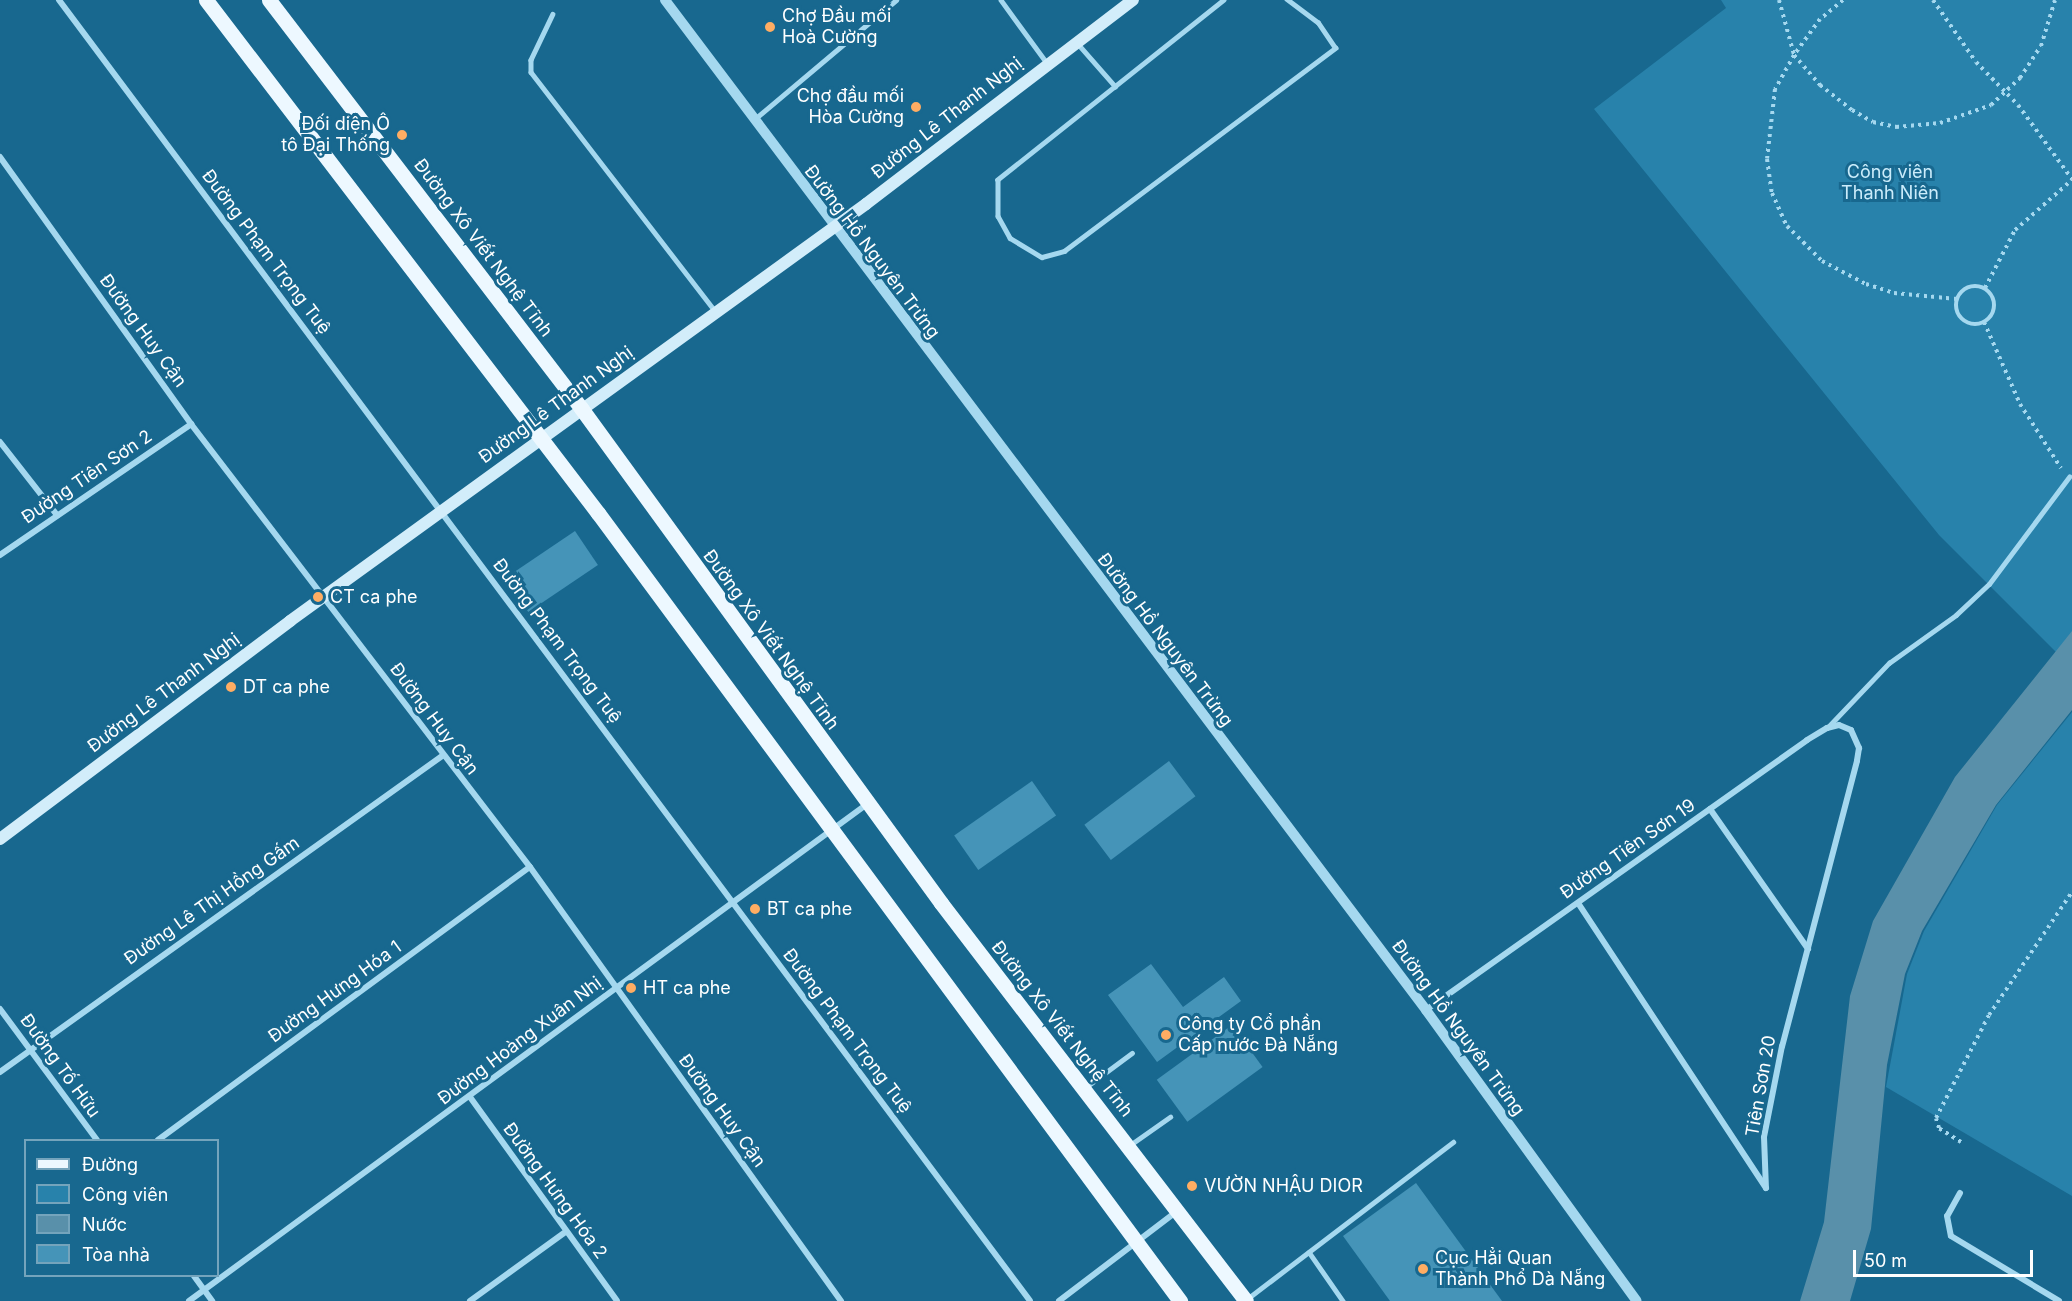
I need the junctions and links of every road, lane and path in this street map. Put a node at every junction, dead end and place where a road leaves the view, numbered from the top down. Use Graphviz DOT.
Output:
graph roads {
  1 [pos="60,0"];
  2 [pos="206,0"];
  3 [pos="269,0"];
  4 [pos="665,0"];
  5 [pos="896,0"];
  6 [pos="1001,0"];
  7 [pos="1133,0"];
  8 [pos="1224,0"];
  9 [pos="1287,0"];
  10 [pos="1779,0"];
  11 [pos="1843,0"];
  12 [pos="1933,0"];
  13 [pos="2055,0"];
  14 [pos="553,14"];
  15 [pos="1077,43"];
  16 [pos="1794,55"];
  17 [pos="1047,63"];
  18 [pos="1115,86"];
  19 [pos="2007,92"];
  20 [pos="753,120"];
  21 [pos="0,157"];
  22 [pos="2072,180"];
  23 [pos="833,228"];
  24 [pos="1985,288"];
  25 [pos="1957,299"];
  26 [pos="717,313"];
  27 [pos="1984,322"];
  28 [pos="581,408"];
  29 [pos="191,424"];
  30 [pos="541,438"];
  31 [pos="0,442"];
  32 [pos="2069,477"];
  33 [pos="442,511"];
  34 [pos="57,514"];
  35 [pos="0,555"];
  36 [pos="324,598"];
  37 [pos="1827,728"];
  38 [pos="442,756"];
  39 [pos="867,804"];
  40 [pos="1710,809"];
  41 [pos="831,830"];
  42 [pos="0,839"];
  43 [pos="530,867"];
  44 [pos="2072,892"];
  45 [pos="1578,903"];
  46 [pos="734,904"];
  47 [pos="1808,949"];
  48 [pos="615,988"];
  49 [pos="0,1009"];
  50 [pos="1426,1010"];
  51 [pos="29,1049"];
  52 [pos="1132,1053"];
  53 [pos="0,1072"];
  54 [pos="1083,1088"];
  55 [pos="470,1098"];
  56 [pos="1170,1117"];
  57 [pos="96,1139"];
  58 [pos="159,1139"];
  59 [pos="1453,1142"];
  60 [pos="1961,1142"];
  61 [pos="1128,1146"];
  62 [pos="1960,1193"];
  63 [pos="1178,1210"];
  64 [pos="564,1233"];
  65 [pos="1134,1241"];
  66 [pos="1309,1252"];
  67 [pos="195,1277"];
  68 [pos="204,1290"];
  69 [pos="189,1301"];
  70 [pos="212,1301"];
  71 [pos="470,1301"];
  72 [pos="617,1301"];
  73 [pos="841,1301"];
  74 [pos="1030,1301"];
  75 [pos="1059,1301"];
  76 [pos="1180,1301"];
  77 [pos="1245,1301"];
  78 [pos="1343,1301"];
  79 [pos="1637,1301"];
  80 [pos="2059,1301"];
  1 -- 33 [label="street, Đường Phạm Trọng Tuệ"];
  2 -- 30 [label="main road"];
  3 -- 28 [label="main road, Đường Xô Viết Nghệ Tĩnh"];
  4 -- 20 [label="street, Đường Hồ Nguyên Trừng"];
  5 -- 20 [label="lane"];
  6 -- 17 [label="lane"];
  7 -- 15 [label="main road, Đường Lê Thanh Nghị"];
  8 -- 18 [label="lane"];
  9 -- 18 [label="lane"];
  10 -- 16 [label="path"];
  11 -- 16 [label="path"];
  12 -- 19 [label="path"];
  13 -- 19 [label="path"];
  14 -- 26 [label="lane"];
  15 -- 17 [label="main road, Đường Lê Thanh Nghị"];
  15 -- 18 [label="lane"];
  16 -- 19 [label="path"];
  16 -- 25 [label="path"];
  17 -- 23 [label="main road, Đường Lê Thanh Nghị"];
  19 -- 22 [label="path"];
  20 -- 23 [label="street, Đường Hồ Nguyên Trừng"];
  21 -- 29 [label="street, Đường Huy Cận"];
  22 -- 24 [label="path"];
  23 -- 26 [label="main road, Đường Lê Thanh Nghị"];
  23 -- 50 [label="street, Đường Hồ Nguyên Trừng"];
  24 -- 25 [label="path"];
  24 -- 27 [label="path"];
  25 -- 27 [label="path"];
  26 -- 28 [label="main road, Đường Lê Thanh Nghị"];
  27 -- 32 [label="path"];
  28 -- 30 [label="main road, Đường Lê Thanh Nghị"];
  28 -- 39 [label="main road, Đường Xô Viết Nghệ Tĩnh"];
  29 -- 34 [label="street, Đường Tiên Sơn 2"];
  29 -- 36 [label="street, Đường Huy Cận"];
  30 -- 33 [label="main road, Đường Lê Thanh Nghị"];
  30 -- 41 [label="main road"];
  31 -- 34 [label="street"];
  32 -- 37 [label="lane"];
  33 -- 36 [label="main road, Đường Lê Thanh Nghị"];
  33 -- 46 [label="street, Đường Phạm Trọng Tuệ"];
  34 -- 35 [label="street, Đường Tiên Sơn 2"];
  36 -- 38 [label="street, Đường Huy Cận"];
  36 -- 42 [label="main road, Đường Lê Thanh Nghị"];
  37 -- 40 [label="street, Đường Tiên Sơn 19"];
  37 -- 47 [label="street, Tiên Sơn 20"];
  38 -- 43 [label="street, Đường Huy Cận"];
  38 -- 51 [label="street, Đường Lê Thị Hồng Gấm"];
  39 -- 41 [label="street, Đường Hoàng Xuân Nhị"];
  39 -- 54 [label="main road, Đường Xô Viết Nghệ Tĩnh"];
  40 -- 45 [label="street, Đường Tiên Sơn 19"];
  40 -- 47 [label="street"];
  41 -- 46 [label="street, Đường Hoàng Xuân Nhị"];
  41 -- 65 [label="main road"];
  43 -- 48 [label="street, Đường Huy Cận"];
  43 -- 58 [label="street, Đường Hưng Hóa 1"];
  44 -- 60 [label="path"];
  45 -- 47 [label="street, Tiên Sơn 20"];
  45 -- 50 [label="street, Đường Tiên Sơn 19"];
  46 -- 48 [label="street, Đường Hoàng Xuân Nhị"];
  46 -- 74 [label="street, Đường Phạm Trọng Tuệ"];
  48 -- 55 [label="street, Đường Hoàng Xuân Nhị"];
  48 -- 73 [label="street, Đường Huy Cận"];
  49 -- 51 [label="street, Đường Tố Hữu"];
  50 -- 79 [label="street, Đường Hồ Nguyên Trừng"];
  51 -- 53 [label="street, Đường Lê Thị Hồng Gấm"];
  51 -- 57 [label="street, Đường Tố Hữu"];
  52 -- 54 [label="lane"];
  54 -- 61 [label="main road, Đường Xô Viết Nghệ Tĩnh"];
  55 -- 64 [label="street, Đường Hưng Hóa 2"];
  55 -- 68 [label="street, Đường Hoàng Xuân Nhị"];
  56 -- 61 [label="lane"];
  59 -- 66 [label="lane"];
  61 -- 63 [label="main road, Đường Xô Viết Nghệ Tĩnh"];
  62 -- 80 [label="street"];
  63 -- 65 [label="street"];
  63 -- 77 [label="main road, Đường Xô Viết Nghệ Tĩnh"];
  64 -- 71 [label="street"];
  64 -- 72 [label="street, Đường Hưng Hóa 2"];
  65 -- 75 [label="street"];
  65 -- 76 [label="main road"];
  66 -- 77 [label="lane"];
  66 -- 78 [label="lane"];
  67 -- 68 [label="street"];
  68 -- 69 [label="street, Đường Hoàng Xuân Nhị"];
  68 -- 70 [label="street"];
}
